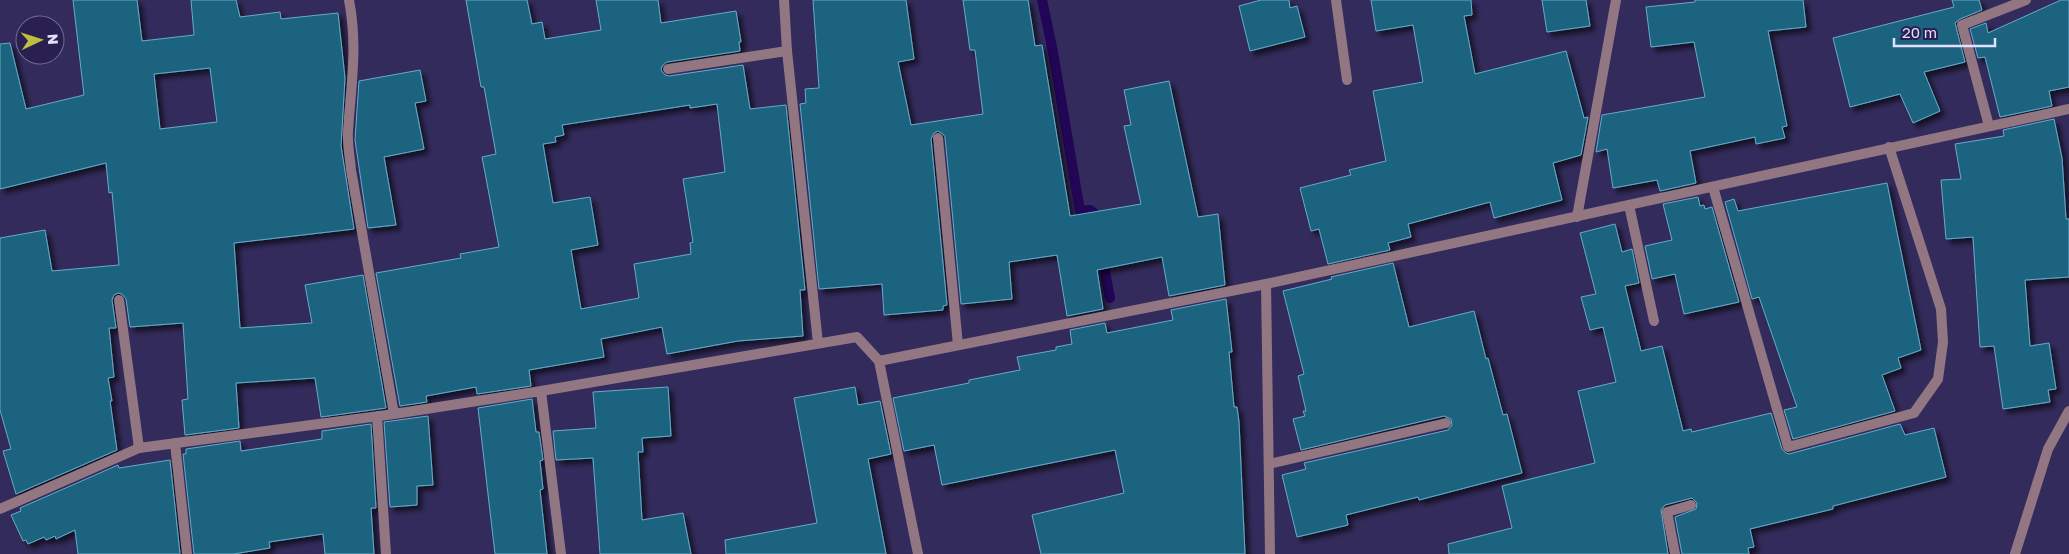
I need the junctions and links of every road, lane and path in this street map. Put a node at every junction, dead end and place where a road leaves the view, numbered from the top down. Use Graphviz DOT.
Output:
graph roads {
  1 [pos="349,0"];
  2 [pos="784,0"];
  3 [pos="1336,0"];
  4 [pos="1616,0"];
  5 [pos="2026,0"];
  6 [pos="787,51"];
  7 [pos="668,69"];
  8 [pos="1347,80"];
  9 [pos="2069,109"];
  10 [pos="1989,126"];
  11 [pos="938,138"];
  12 [pos="1889,147"];
  13 [pos="1713,187"];
  14 [pos="1629,205"];
  15 [pos="1577,217"];
  16 [pos="1266,284"];
  17 [pos="119,300"];
  18 [pos="1654,321"];
  19 [pos="818,343"];
  20 [pos="958,345"];
  21 [pos="879,361"];
  22 [pos="541,391"];
  23 [pos="2069,411"];
  24 [pos="394,414"];
  25 [pos="377,416"];
  26 [pos="1446,423"];
  27 [pos="175,443"];
  28 [pos="139,448"];
  29 [pos="1269,464"];
  30 [pos="1691,505"];
  31 [pos="0,509"];
  32 [pos="187,554"];
  33 [pos="386,554"];
  34 [pos="561,554"];
  35 [pos="918,554"];
  36 [pos="1270,554"];
  37 [pos="1676,554"];
  38 [pos="2015,554"];
  1 -- 24 [label="street"];
  2 -- 6 [label="street"];
  3 -- 8 [label="street"];
  4 -- 15 [label="street"];
  5 -- 10 [label="street"];
  6 -- 7 [label="street"];
  6 -- 19 [label="street"];
  9 -- 10 [label="street"];
  10 -- 12 [label="street"];
  11 -- 20 [label="street"];
  12 -- 13 [label="street"];
  12 -- 13 [label="street"];
  13 -- 14 [label="street"];
  14 -- 15 [label="street"];
  14 -- 18 [label="street"];
  15 -- 16 [label="street"];
  16 -- 20 [label="street"];
  16 -- 29 [label="street"];
  17 -- 28 [label="street"];
  19 -- 21 [label="street"];
  19 -- 22 [label="street"];
  20 -- 21 [label="street"];
  21 -- 35 [label="street"];
  22 -- 24 [label="street"];
  22 -- 34 [label="street"];
  23 -- 38 [label="street"];
  24 -- 25 [label="street"];
  25 -- 27 [label="street"];
  25 -- 33 [label="street"];
  26 -- 29 [label="street"];
  27 -- 28 [label="street"];
  27 -- 32 [label="street"];
  28 -- 31 [label="street"];
  29 -- 36 [label="street"];
  30 -- 37 [label="street"];
}
